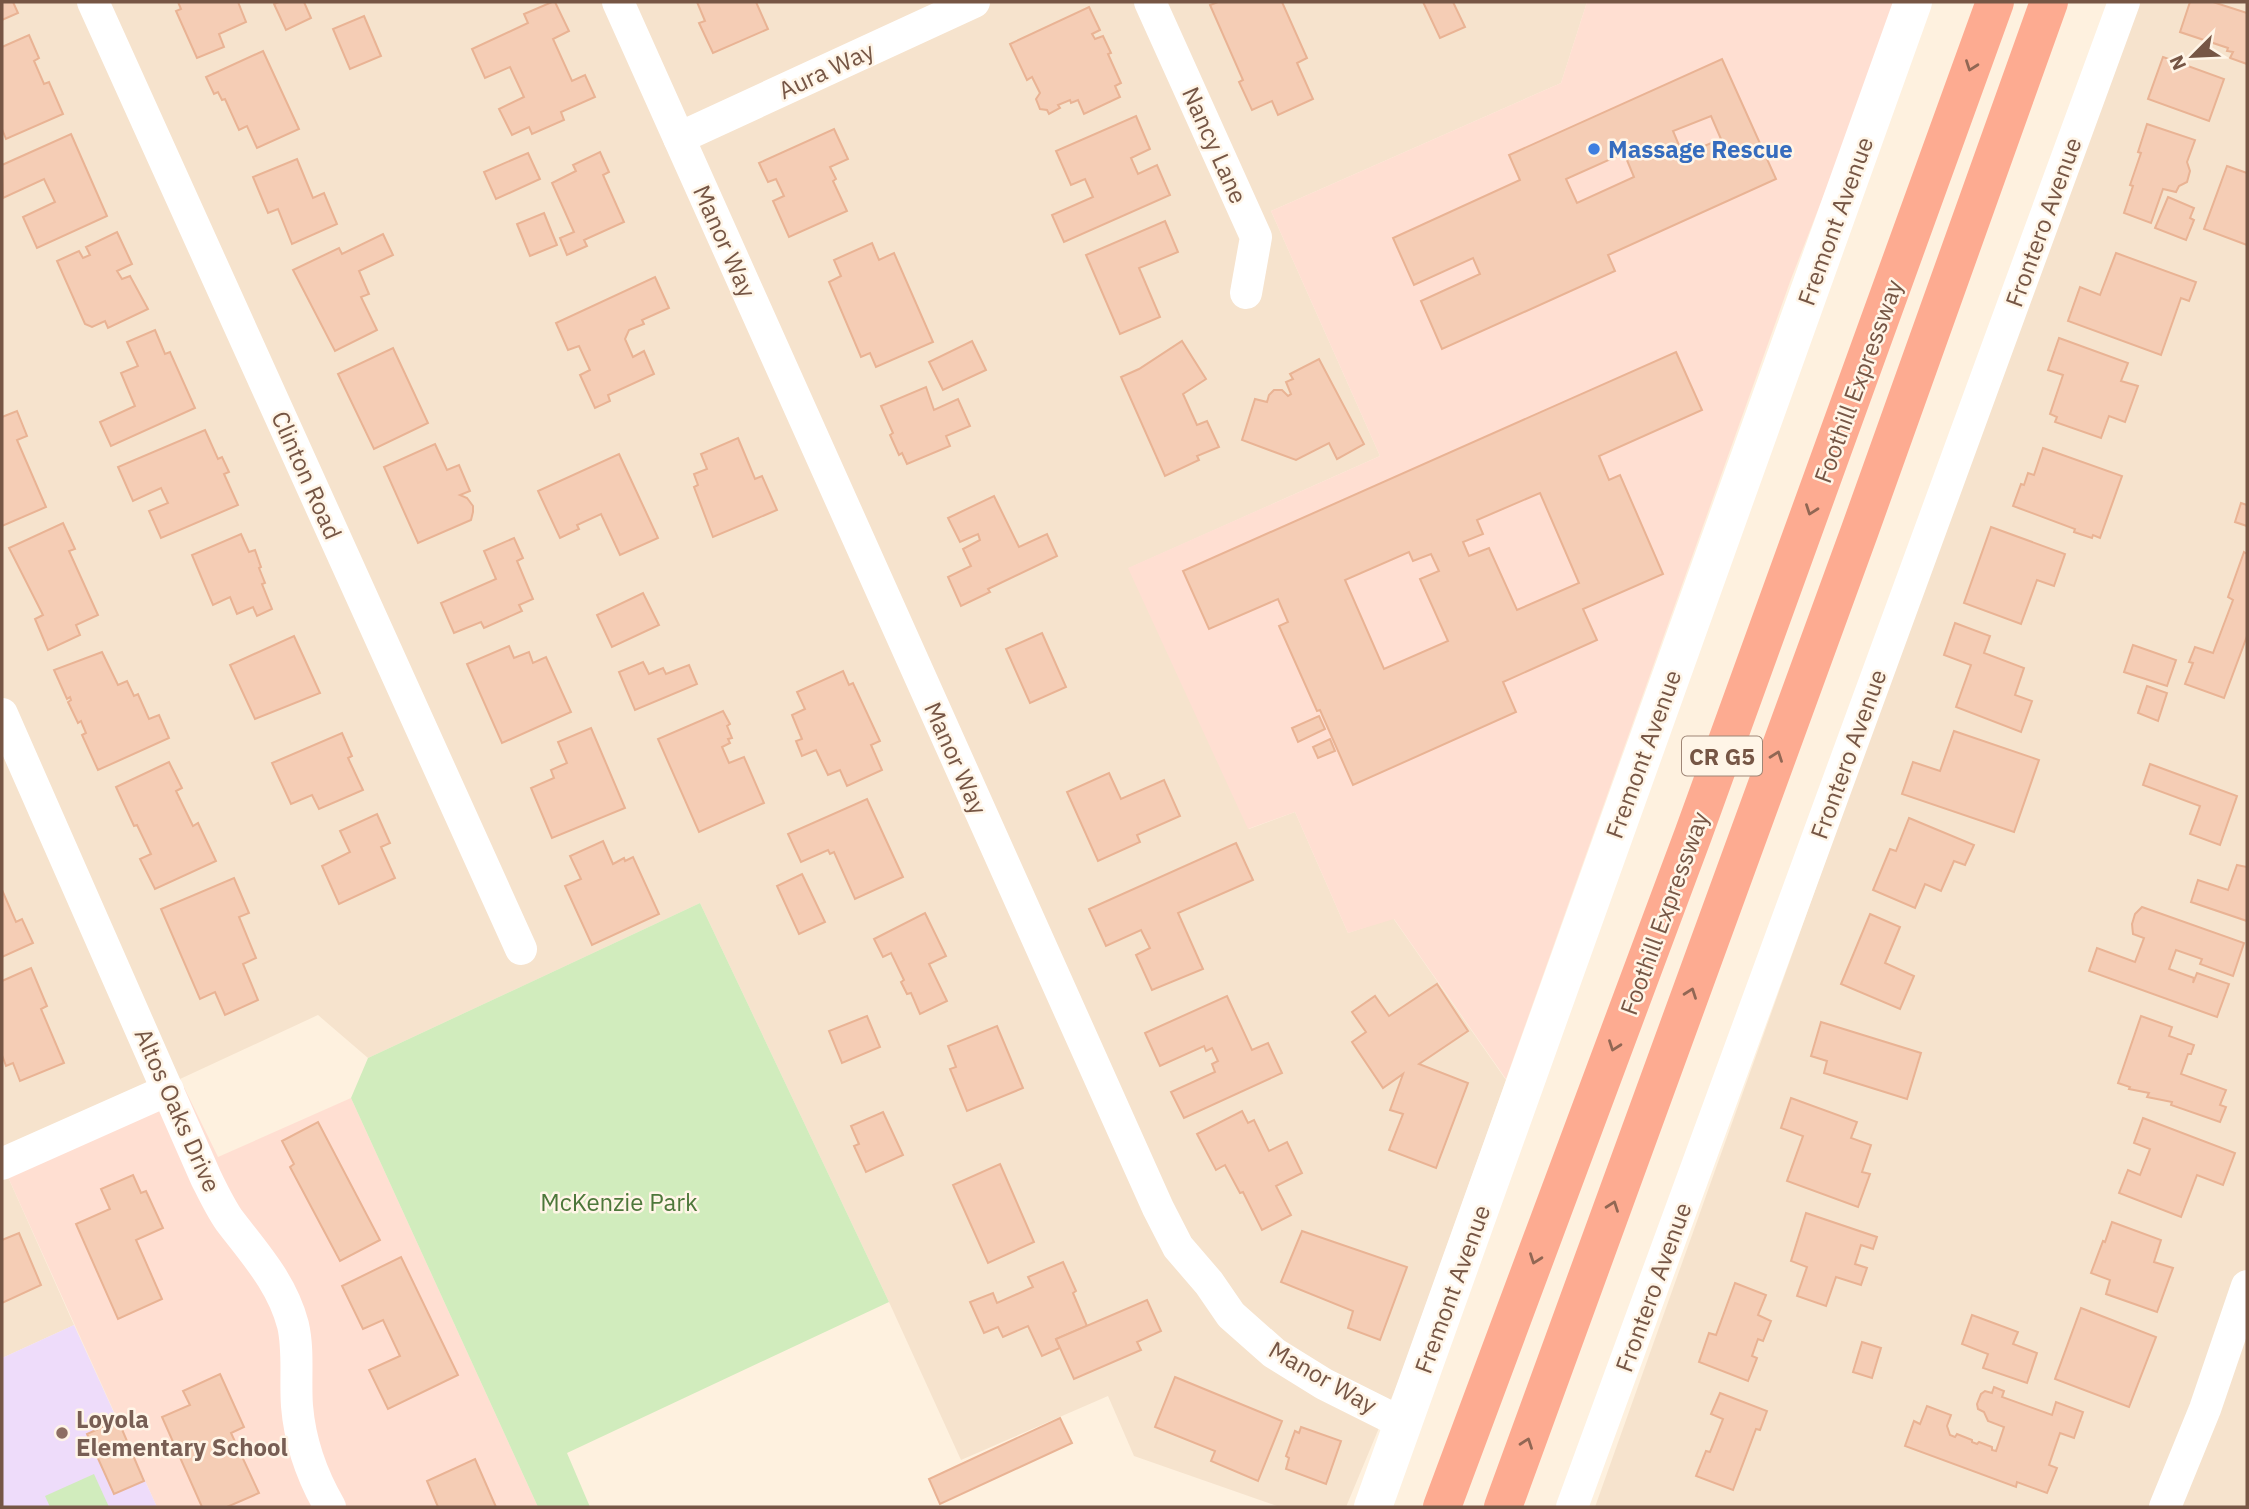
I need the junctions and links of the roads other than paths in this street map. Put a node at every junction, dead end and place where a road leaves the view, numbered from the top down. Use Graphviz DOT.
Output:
graph roads {
  1 [pos="93,2"];
  2 [pos="618,2"];
  3 [pos="974,2"];
  4 [pos="1150,2"];
  5 [pos="1913,2"];
  6 [pos="1995,2"];
  7 [pos="2049,2"];
  8 [pos="2124,2"];
  9 [pos="942,8"];
  10 [pos="679,138"];
  11 [pos="1246,293"];
  12 [pos="2,714"];
  13 [pos="521,949"];
  14 [pos="168,1090"];
  15 [pos="2,1164"];
  16 [pos="2247,1286"];
  17 [pos="1404,1424"];
  18 [pos="330,1507"];
  19 [pos="1373,1507"];
  20 [pos="1442,1507"];
  21 [pos="1503,1507"];
  22 [pos="1572,1507"];
  23 [pos="2165,1507"];
  1 -- 13 [label="street, Clinton Road"];
  2 -- 10 [label="street, Manor Way"];
  3 -- 9 [label="street, Aura Way"];
  4 -- 11 [label="street, Nancy Lane"];
  5 -- 17 [label="street, Fremont Avenue"];
  6 -- 20 [label="highway, Foothill Expressway / CR G5, one-way"];
  21 -- 7 [label="highway, CR G5, one-way"];
  8 -- 22 [label="street, Frontero Avenue"];
  9 -- 10 [label="street, Aura Way"];
  10 -- 17 [label="street, Manor Way"];
  12 -- 14 [label="street, Altos Oaks Drive"];
  14 -- 15 [label="street"];
  14 -- 18 [label="street, Altos Oaks Drive"];
  16 -- 23 [label="street"];
  17 -- 19 [label="street, Fremont Avenue"];
}
